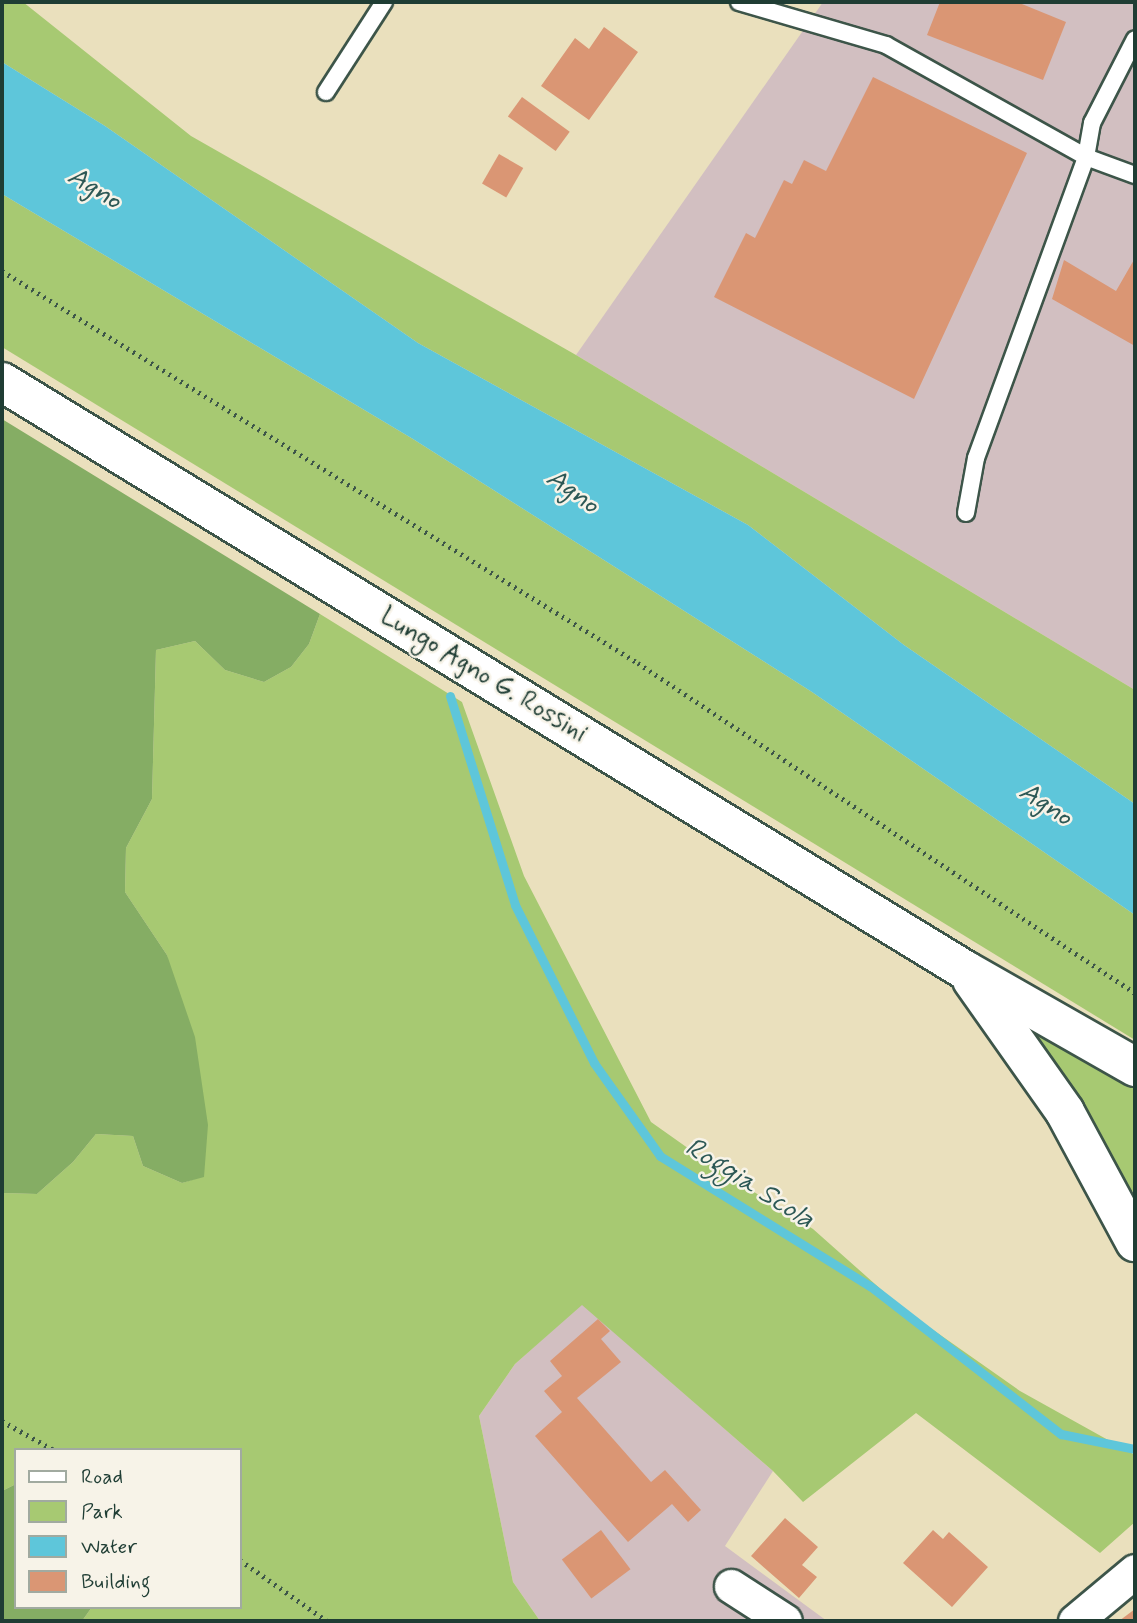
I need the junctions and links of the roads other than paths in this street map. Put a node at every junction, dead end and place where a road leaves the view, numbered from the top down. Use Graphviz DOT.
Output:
graph roads {
  1 [pos="384,2"];
  2 [pos="739,2"];
  3 [pos="1135,39"];
  4 [pos="326,92"];
  5 [pos="1086,158"];
  6 [pos="1135,175"];
  7 [pos="2,382"];
  8 [pos="966,513"];
  9 [pos="965,970"];
  10 [pos="1135,1067"];
  11 [pos="1135,1242"];
  12 [pos="1135,1571"];
  13 [pos="731,1586"];
  14 [pos="785,1621"];
  15 [pos="1075,1621"];
  1 -- 4 [label="lane"];
  2 -- 5 [label="lane"];
  3 -- 5 [label="lane"];
  5 -- 6 [label="lane"];
  5 -- 8 [label="lane"];
  7 -- 9 [label="main road, Lungo Agno G. Rossini"];
  9 -- 10 [label="main road, Lungo Agno G. Rossini"];
  9 -- 11 [label="main road, Lungo Agno G. Rossini"];
  12 -- 15 [label="street"];
  13 -- 14 [label="street"];
}
